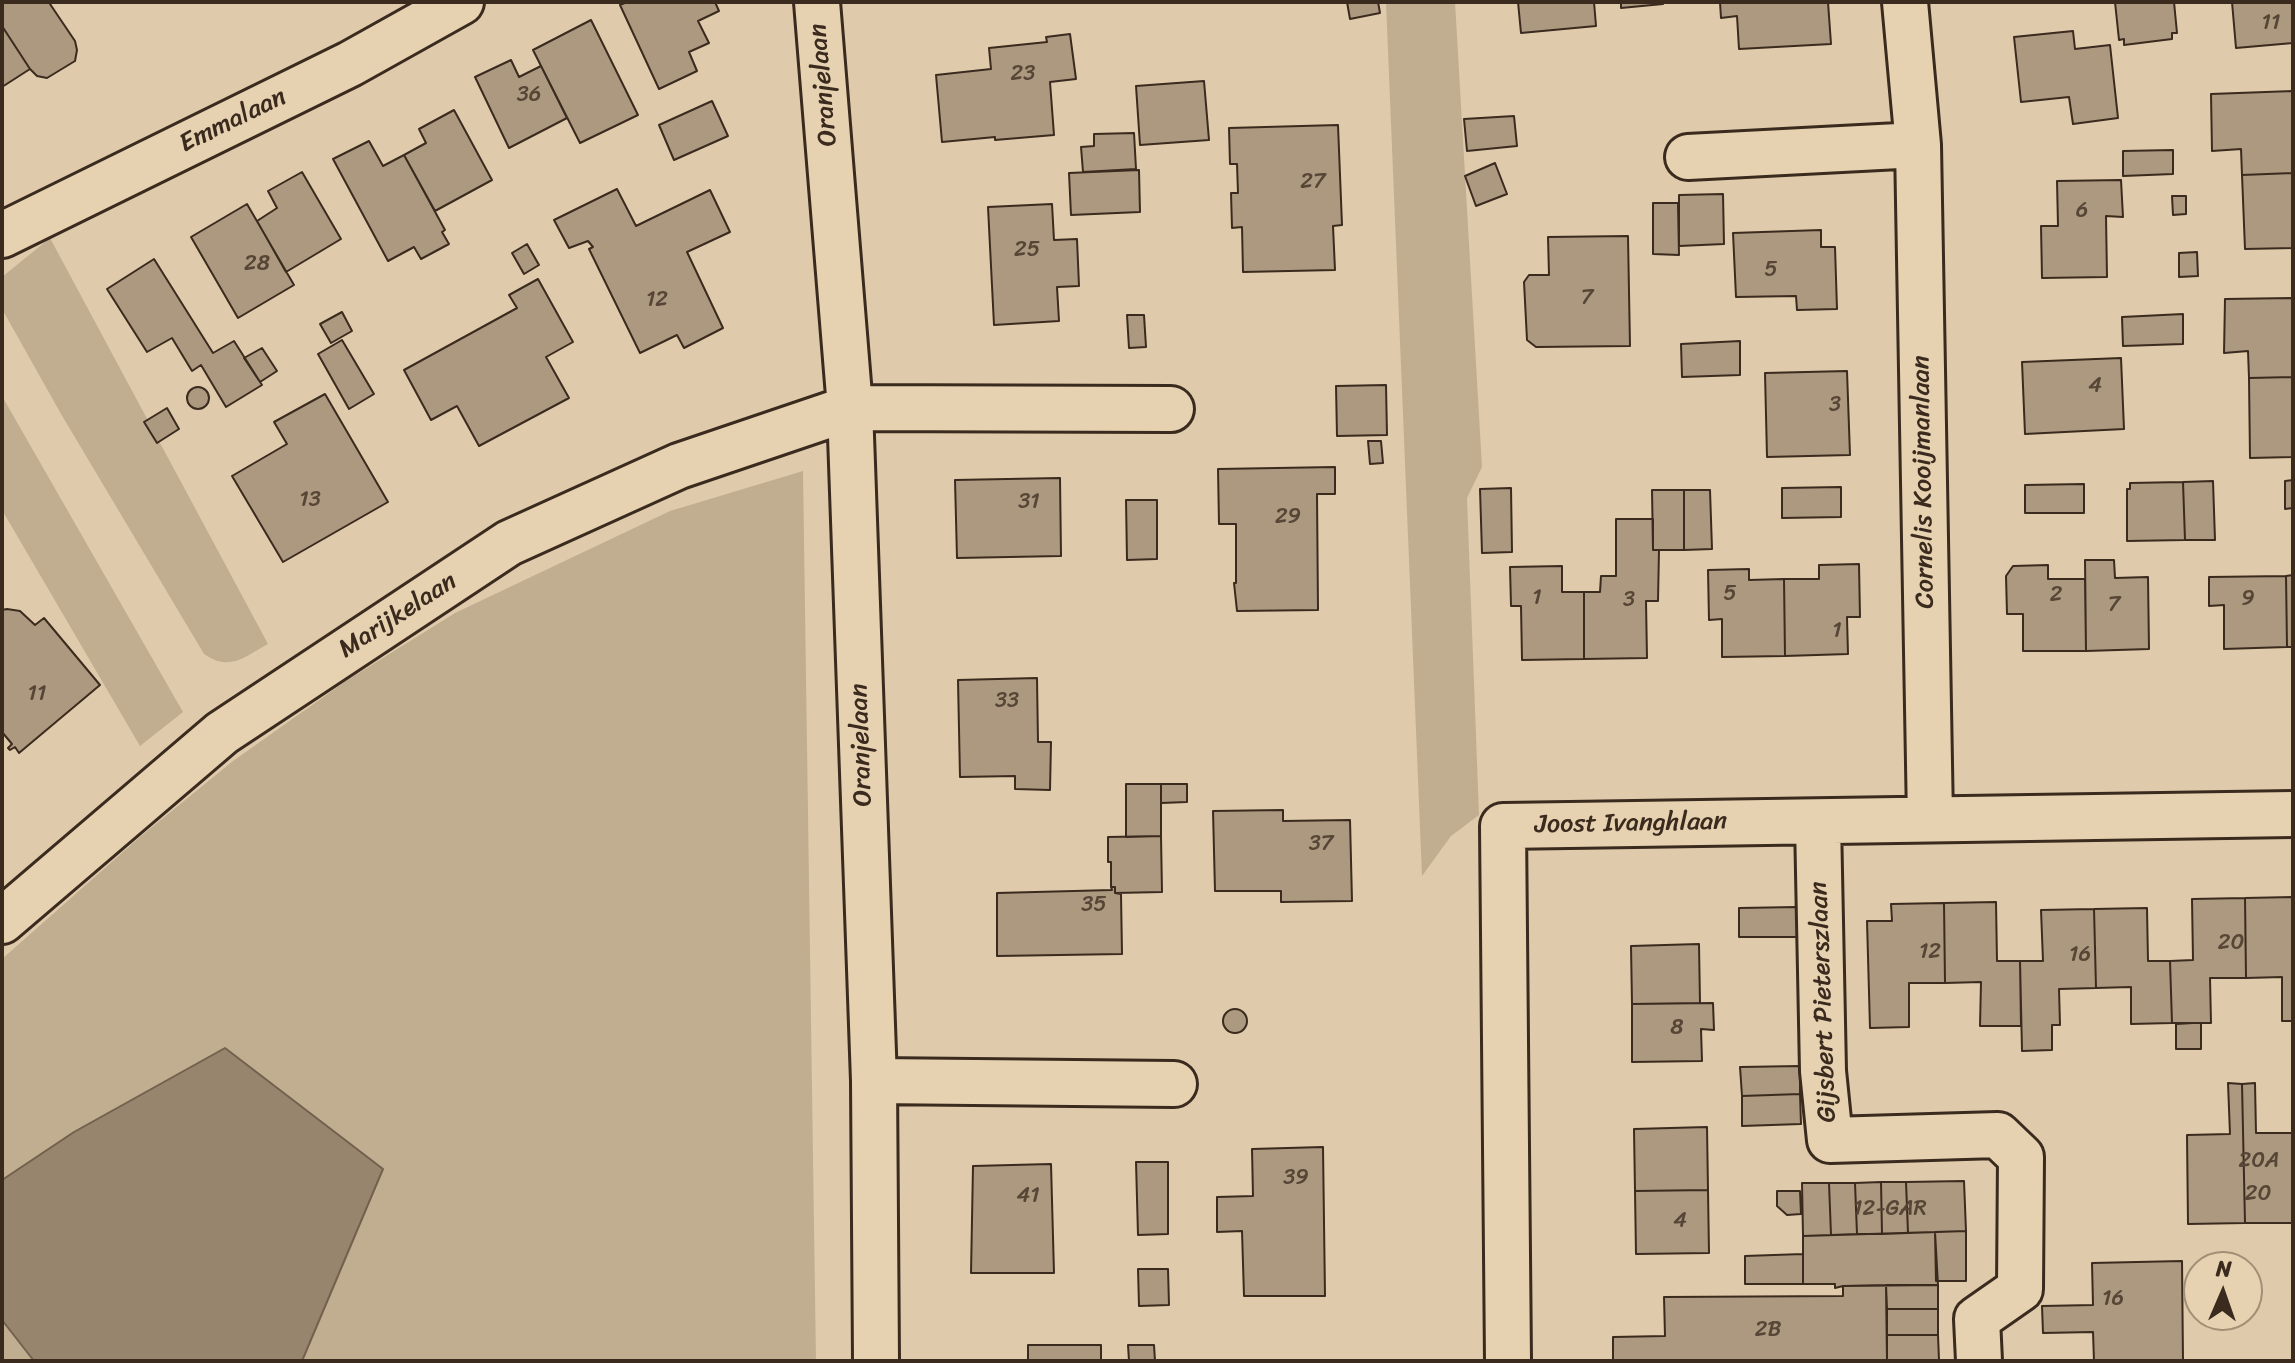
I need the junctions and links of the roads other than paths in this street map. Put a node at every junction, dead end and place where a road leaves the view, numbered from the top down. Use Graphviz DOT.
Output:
graph roads {
  1 [pos="461,2"];
  2 [pos="817,2"];
  3 [pos="1905,2"];
  4 [pos="1918,145"];
  5 [pos="1688,157"];
  6 [pos="2,235"];
  7 [pos="850,408"];
  8 [pos="1171,409"];
  9 [pos="2293,814"];
  10 [pos="1930,819"];
  11 [pos="1818,822"];
  12 [pos="2,921"];
  13 [pos="874,1081"];
  14 [pos="1174,1084"];
  15 [pos="876,1361"];
  16 [pos="1508,1361"];
  17 [pos="1979,1361"];
  1 -- 6 [label="street, Emmalaan"];
  2 -- 7 [label="street, Oranjelaan"];
  3 -- 4 [label="street, Cornelis Kooijmanlaan"];
  4 -- 5 [label="street"];
  4 -- 10 [label="street, Cornelis Kooijmanlaan"];
  7 -- 8 [label="street"];
  7 -- 12 [label="street, Marijkelaan"];
  7 -- 13 [label="street, Oranjelaan"];
  9 -- 10 [label="street, Joost Ivanghlaan"];
  10 -- 11 [label="street, Joost Ivanghlaan"];
  11 -- 16 [label="street, Joost Ivanghlaan"];
  11 -- 17 [label="street, Gijsbert Pieterszlaan"];
  13 -- 14 [label="street"];
  13 -- 15 [label="street, Oranjelaan"];
}
